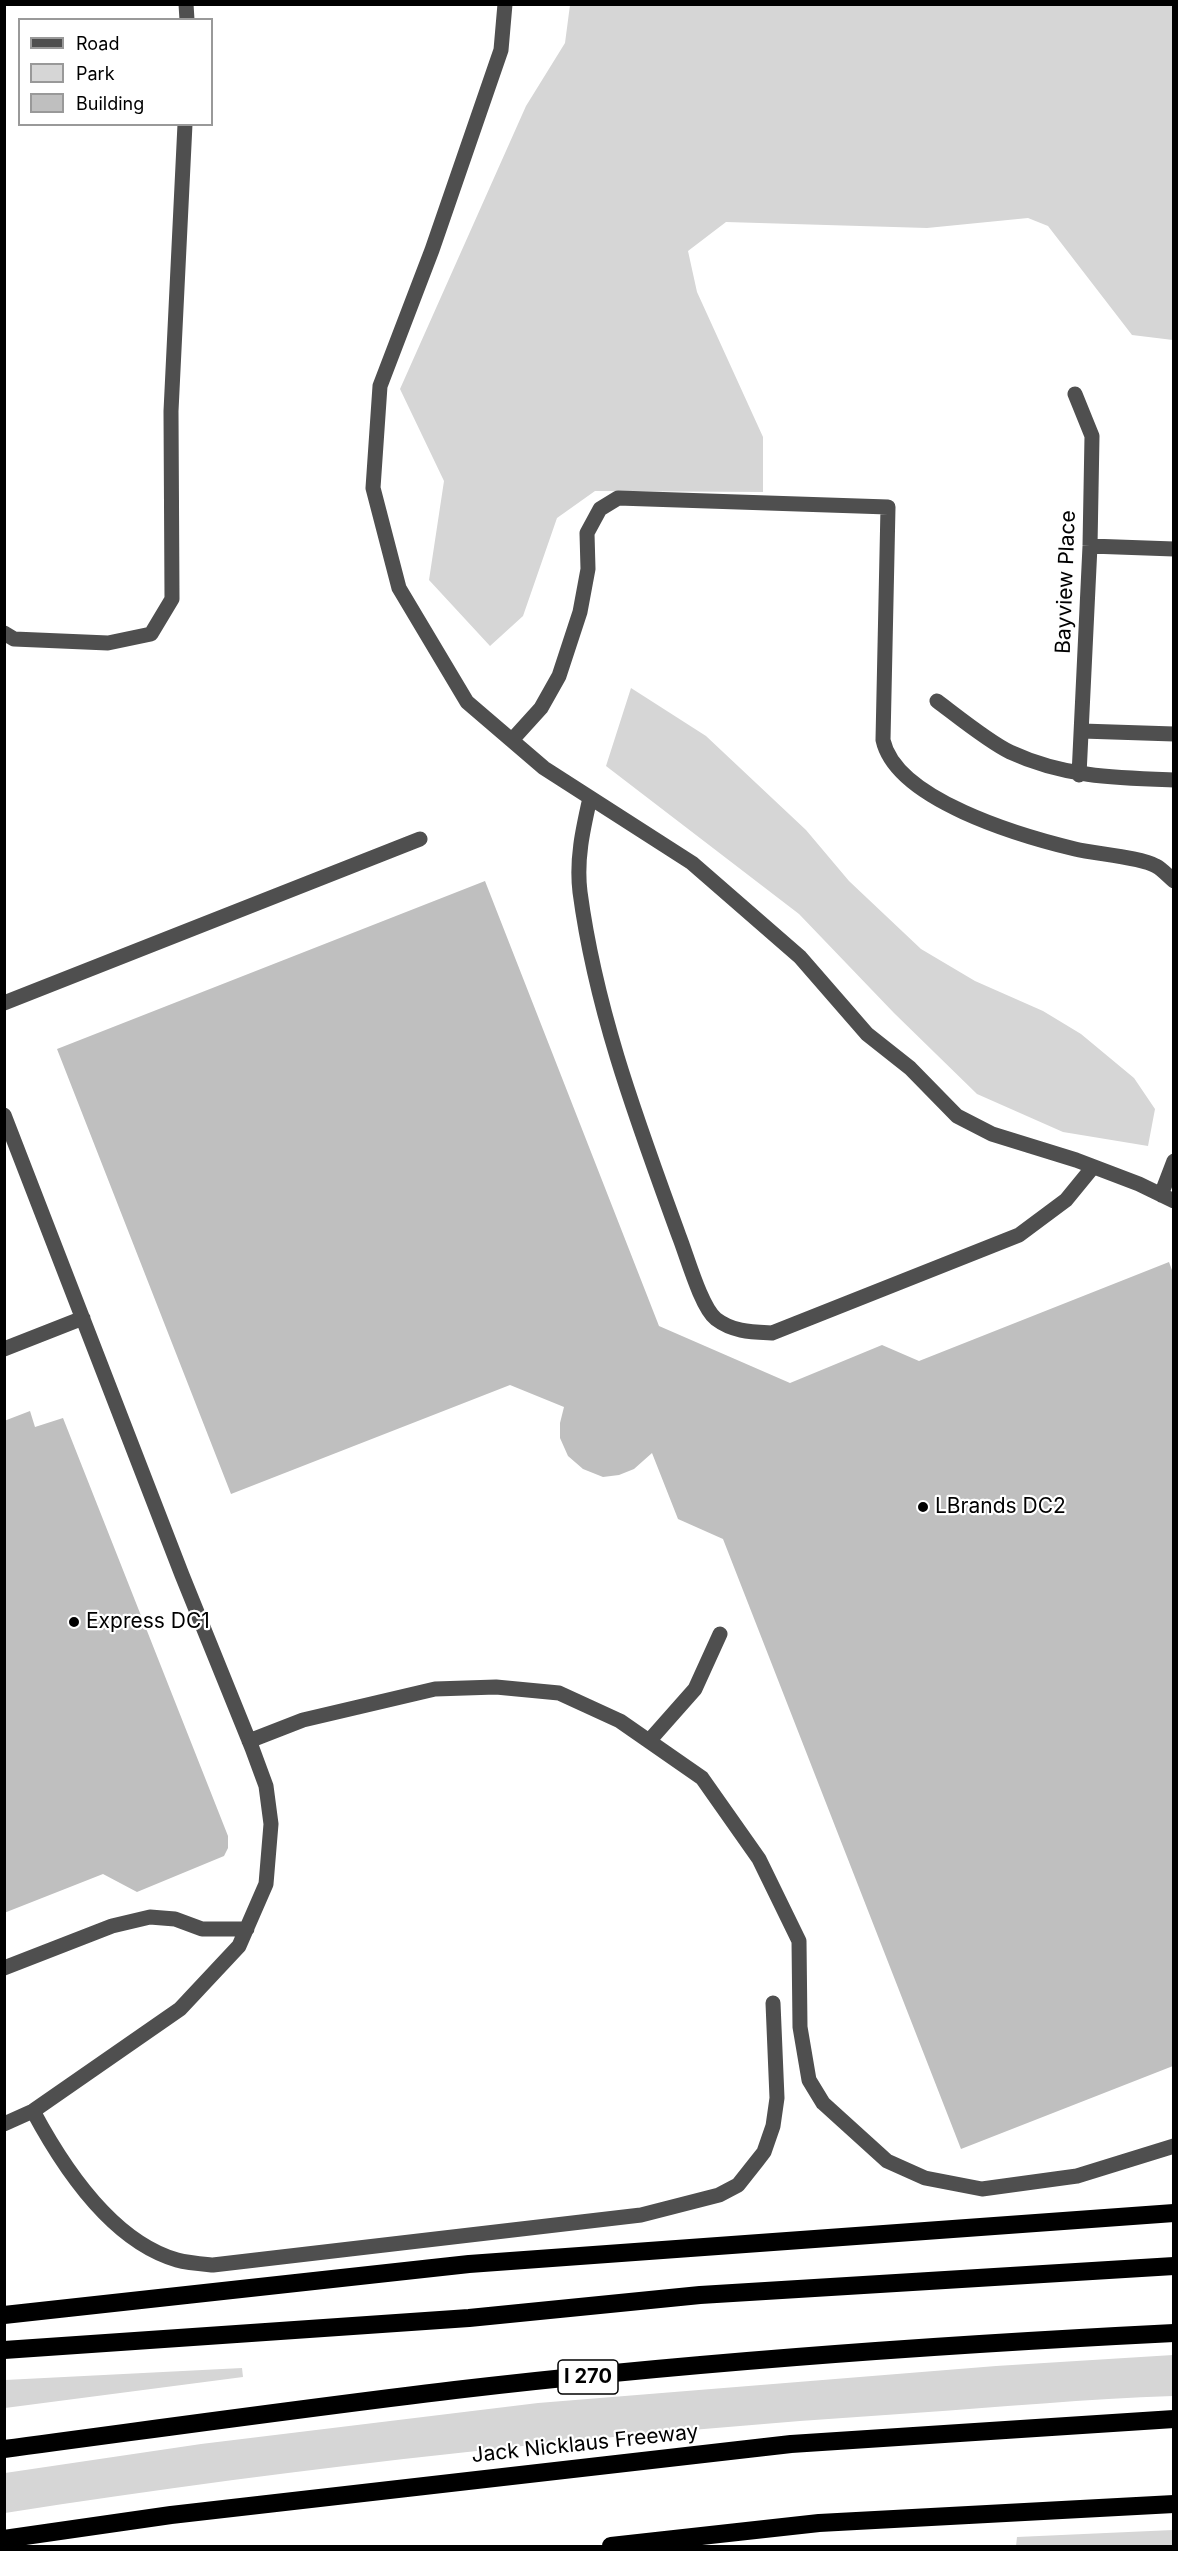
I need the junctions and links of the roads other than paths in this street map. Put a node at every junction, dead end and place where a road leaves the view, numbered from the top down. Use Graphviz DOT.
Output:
graph roads {
  1 [pos="506,4"];
  2 [pos="185,126"];
  3 [pos="1075,394"];
  4 [pos="1089,546"];
  5 [pos="1173,549"];
  6 [pos="4,633"];
  7 [pos="937,701"];
  8 [pos="1082,731"];
  9 [pos="1173,734"];
  10 [pos="512,740"];
  11 [pos="1079,775"];
  12 [pos="1173,780"];
  13 [pos="590,798"];
  14 [pos="420,839"];
  15 [pos="1173,881"];
  16 [pos="4,1003"];
  17 [pos="4,1115"];
  18 [pos="1173,1161"];
  19 [pos="1093,1167"];
  20 [pos="1167,1198"];
  21 [pos="83,1318"];
  22 [pos="4,1349"];
  23 [pos="720,1634"];
  24 [pos="249,1741"];
  25 [pos="649,1741"];
  26 [pos="247,1929"];
  27 [pos="4,1968"];
  28 [pos="773,2003"];
  29 [pos="33,2111"];
  30 [pos="4,2124"];
  31 [pos="1173,2146"];
  32 [pos="1173,2213"];
  33 [pos="1173,2266"];
  34 [pos="4,2315"];
  35 [pos="1173,2333"];
  36 [pos="4,2350"];
  37 [pos="1173,2419"];
  38 [pos="4,2449"];
  39 [pos="1173,2504"];
  40 [pos="88,2527"];
  41 [pos="4,2539"];
  42 [pos="13,2547"];
  43 [pos="611,2547"];
  1 -- 10 [label="street"];
  2 -- 6 [label="street"];
  3 -- 4 [label="street, Bayview Place"];
  4 -- 5 [label="street"];
  4 -- 8 [label="street, Bayview Place"];
  7 -- 11 [label="street"];
  8 -- 9 [label="street"];
  8 -- 11 [label="street, Bayview Place"];
  10 -- 13 [label="street"];
  10 -- 15 [label="street"];
  11 -- 12 [label="street"];
  13 -- 19 [label="street"];
  13 -- 19 [label="street"];
  14 -- 16 [label="street"];
  17 -- 21 [label="street"];
  18 -- 20 [label="street"];
  19 -- 20 [label="street"];
  21 -- 22 [label="street"];
  21 -- 24 [label="street"];
  23 -- 25 [label="street"];
  24 -- 25 [label="street"];
  24 -- 26 [label="street"];
  25 -- 31 [label="street"];
  26 -- 27 [label="street"];
  26 -- 29 [label="street"];
  28 -- 29 [label="street"];
  29 -- 30 [label="street"];
  32 -- 34 [label="highway"];
  33 -- 36 [label="highway"];
  35 -- 38 [label="highway, I 270"];
  37 -- 40 [label="highway, Jack Nicklaus Freeway"];
  39 -- 43 [label="highway"];
  40 -- 41 [label="highway, Jack Nicklaus Freeway"];
  40 -- 42 [label="highway"];
}
